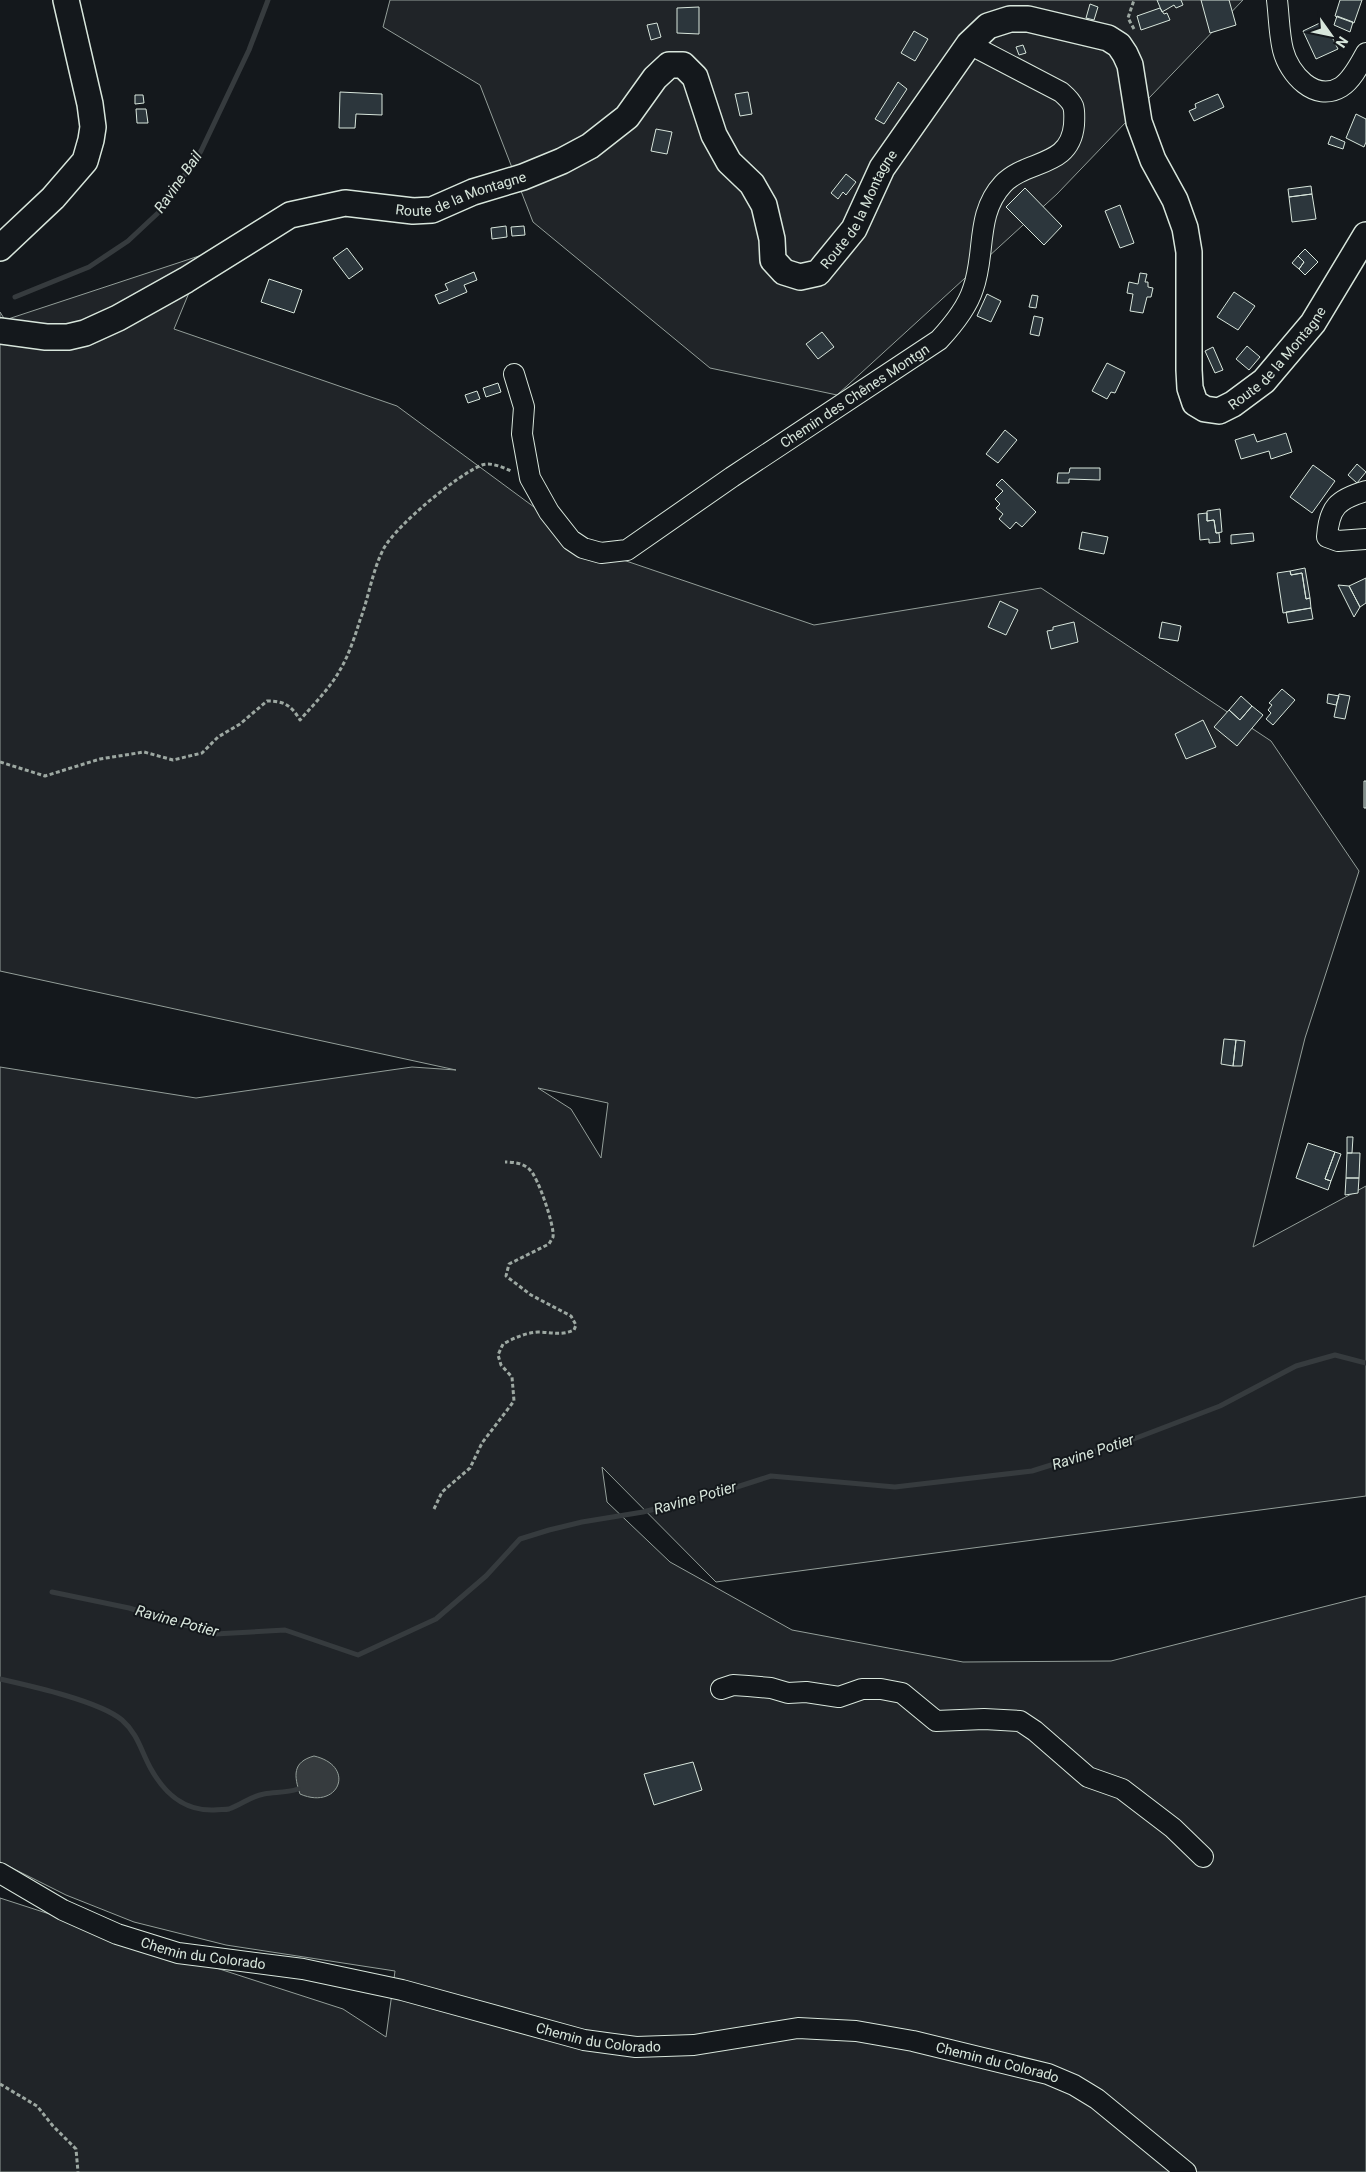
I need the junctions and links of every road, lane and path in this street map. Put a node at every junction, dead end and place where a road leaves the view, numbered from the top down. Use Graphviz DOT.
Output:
graph roads {
  1 [pos="66,0"];
  2 [pos="1276,0"];
  3 [pos="969,44"];
  4 [pos="1366,53"];
  5 [pos="1366,236"];
  6 [pos="0,248"];
  7 [pos="0,331"];
  8 [pos="514,374"];
  9 [pos="530,478"];
  10 [pos="1366,491"];
  11 [pos="1366,539"];
  12 [pos="0,762"];
  13 [pos="504,1162"];
  14 [pos="434,1509"];
  15 [pos="721,1689"];
  16 [pos="1203,1857"];
  17 [pos="0,1873"];
  18 [pos="0,2084"];
  19 [pos="78,2172"];
  20 [pos="1186,2172"];
  1 -- 6 [label="main road"];
  2 -- 4 [label="street"];
  3 -- 5 [label="main road, Route de la Montagne"];
  3 -- 7 [label="main road, Route de la Montagne"];
  3 -- 9 [label="street, Chemin des Chênes Montgn"];
  8 -- 9 [label="street, Chemin des Chênes Montgn"];
  9 -- 12 [label="path"];
  10 -- 11 [label="street"];
  13 -- 14 [label="path"];
  15 -- 16 [label="street"];
  17 -- 20 [label="street, Chemin du Colorado"];
  18 -- 19 [label="path"];
}
